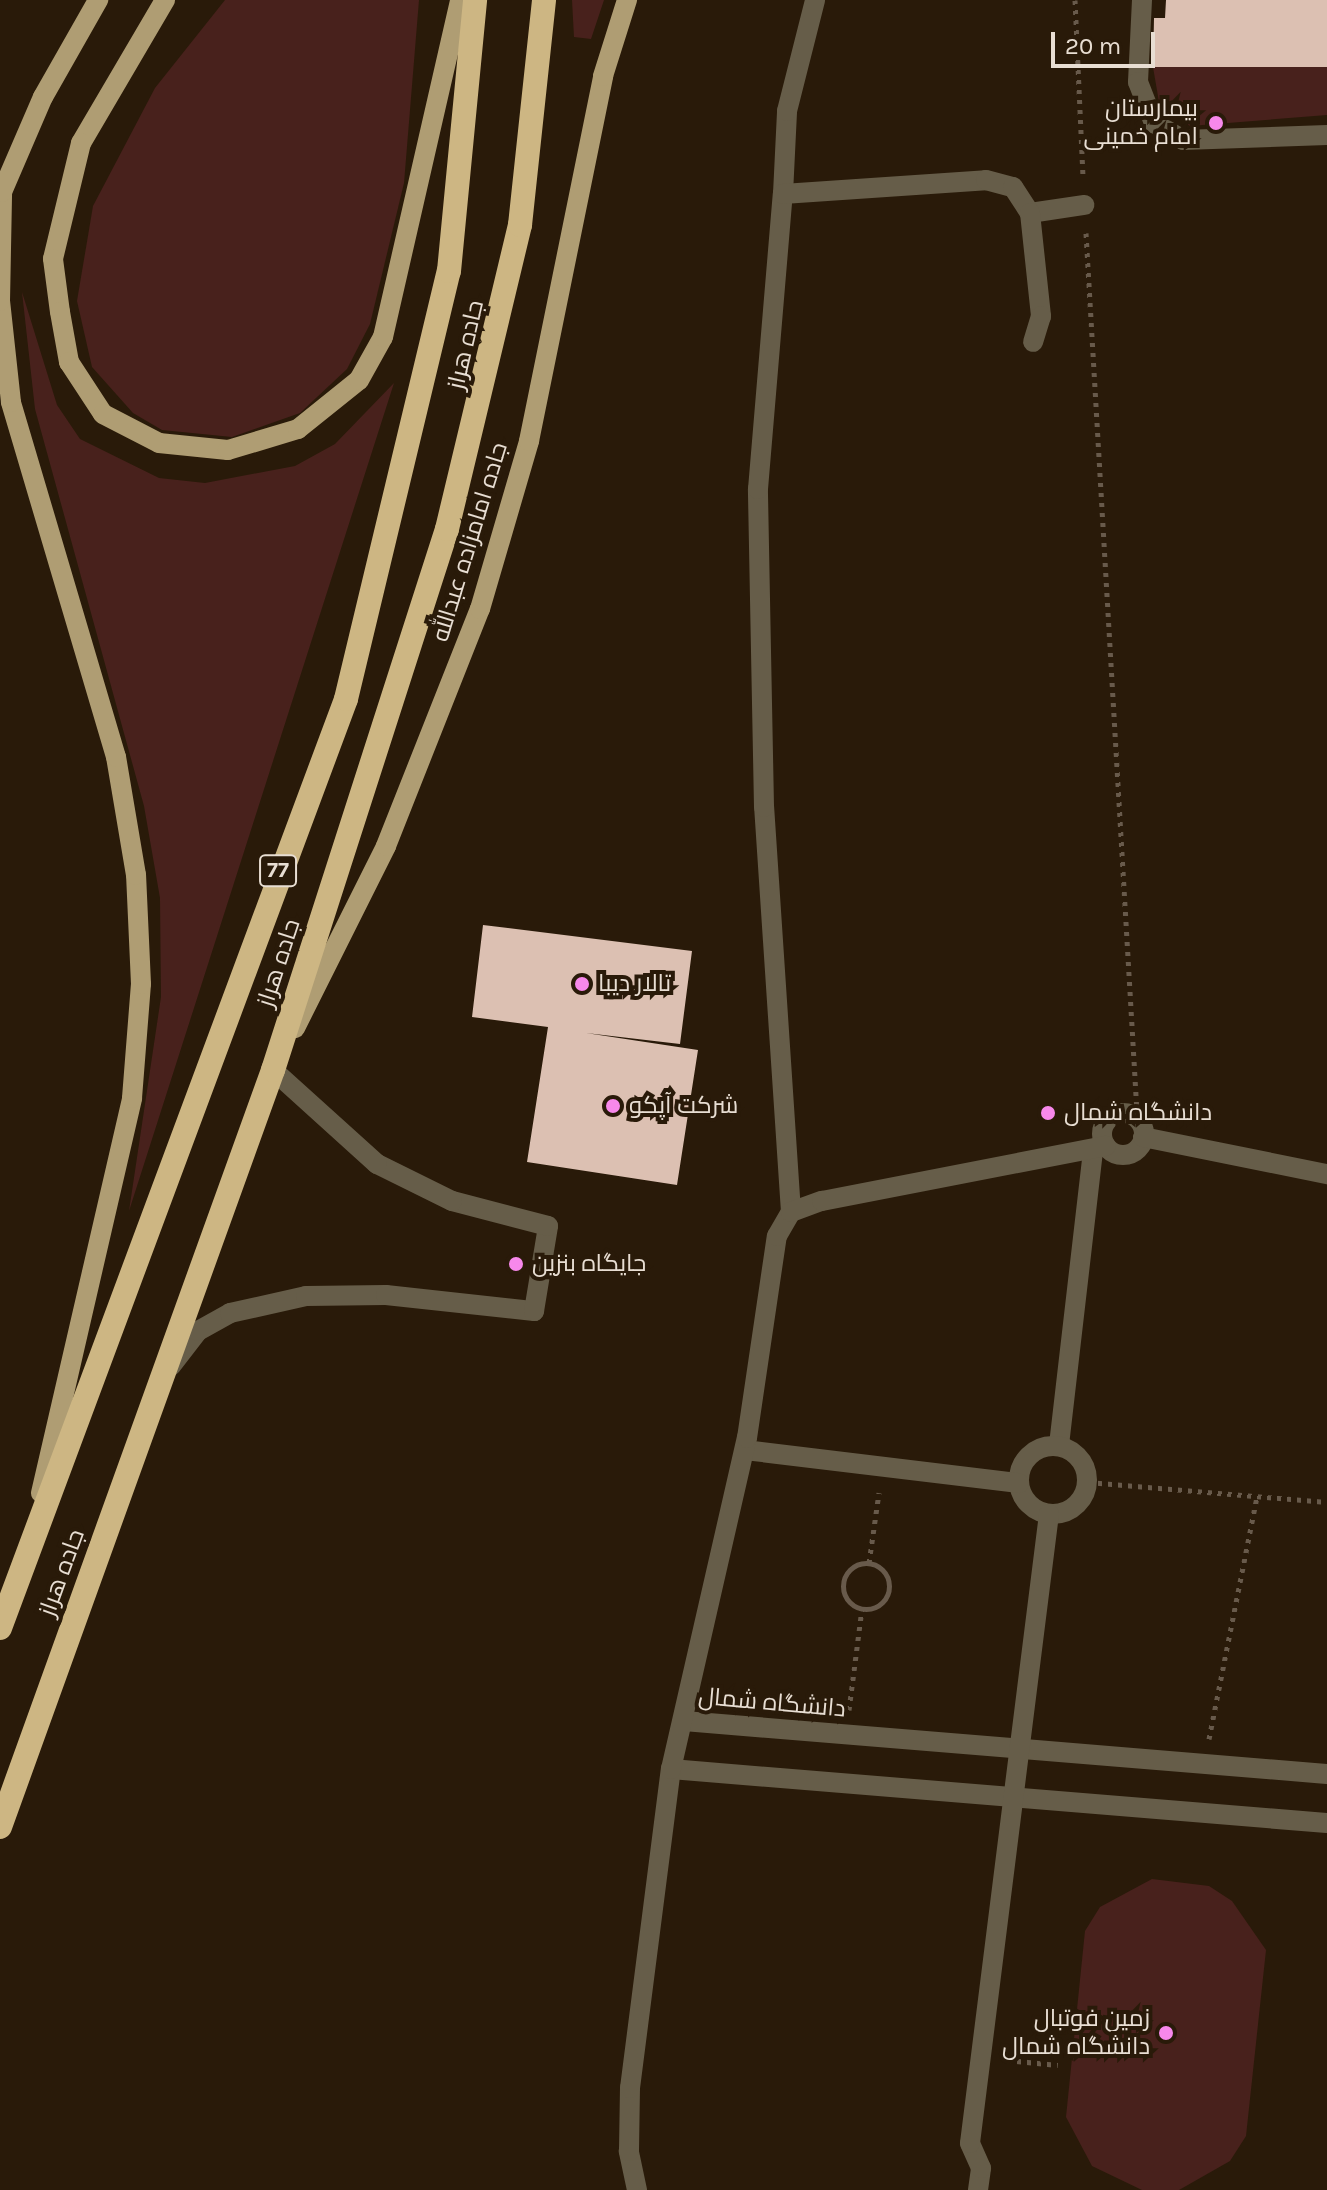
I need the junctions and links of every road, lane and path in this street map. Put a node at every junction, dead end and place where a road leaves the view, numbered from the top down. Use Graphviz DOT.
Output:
graph roads {
  1 [pos="98,0"];
  2 [pos="165,0"];
  3 [pos="460,0"];
  4 [pos="475,0"];
  5 [pos="544,0"];
  6 [pos="627,0"];
  7 [pos="815,0"];
  8 [pos="1075,0"];
  9 [pos="1142,0"];
  10 [pos="1327,135"];
  11 [pos="783,194"];
  12 [pos="1084,205"];
  13 [pos="1030,213"];
  14 [pos="1033,342"];
  15 [pos="273,1070"];
  16 [pos="1140,1128"];
  17 [pos="1100,1147"];
  18 [pos="1327,1174"];
  19 [pos="791,1212"];
  20 [pos="161,1378"];
  21 [pos="1059,1445"];
  22 [pos="745,1450"];
  23 [pos="882,1466"];
  24 [pos="1088,1482"];
  25 [pos="1019,1483"];
  26 [pos="1257,1496"];
  27 [pos="1327,1502"];
  28 [pos="1049,1514"];
  29 [pos="28,1548"];
  30 [pos="869,1563"];
  31 [pos="862,1609"];
  32 [pos="0,1628"];
  33 [pos="684,1721"];
  34 [pos="846,1735"];
  35 [pos="1016,1748"];
  36 [pos="1204,1764"];
  37 [pos="671,1769"];
  38 [pos="1327,1774"];
  39 [pos="1011,1797"];
  40 [pos="1327,1823"];
  41 [pos="0,1827"];
  42 [pos="980,2058"];
  43 [pos="1058,2065"];
  44 [pos="637,2190"];
  45 [pos="978,2190"];
  1 -- 29 [label="main road"];
  2 -- 3 [label="main road"];
  4 -- 29 [label="highway, جاده هراز / 77"];
  5 -- 15 [label="highway, جاده هراز / 77"];
  6 -- 15 [label="main road, جاده امامزاده عبدالله"];
  7 -- 11 [label="street"];
  8 -- 12 [label="path"];
  9 -- 10 [label="street"];
  11 -- 13 [label="street"];
  11 -- 19 [label="street"];
  12 -- 13 [label="street"];
  12 -- 16 [label="path"];
  13 -- 14 [label="street"];
  15 -- 20 [label="highway, جاده هراز / 77"];
  15 -- 20 [label="street"];
  16 -- 17 [label="street"];
  16 -- 17 [label="street"];
  16 -- 18 [label="street"];
  17 -- 19 [label="street"];
  17 -- 21 [label="street"];
  19 -- 22 [label="street"];
  20 -- 41 [label="highway, جاده هراز / 77"];
  21 -- 24 [label="street"];
  21 -- 25 [label="street"];
  22 -- 23 [label="street"];
  22 -- 33 [label="street"];
  23 -- 25 [label="street"];
  23 -- 30 [label="path"];
  24 -- 26 [label="path"];
  24 -- 28 [label="street"];
  25 -- 28 [label="street"];
  26 -- 27 [label="path"];
  26 -- 36 [label="path"];
  28 -- 35 [label="street"];
  29 -- 32 [label="highway, جاده هراز / 77"];
  30 -- 31 [label="path"];
  30 -- 31 [label="path"];
  31 -- 34 [label="path"];
  33 -- 34 [label="street, دانشگاه شمال"];
  33 -- 37 [label="street, دانشگاه شمال"];
  34 -- 35 [label="street, دانشگاه شمال"];
  35 -- 36 [label="street, دانشگاه شمال"];
  35 -- 39 [label="street"];
  36 -- 38 [label="street, دانشگاه شمال"];
  37 -- 39 [label="street"];
  37 -- 44 [label="street, دانشگاه شمال"];
  39 -- 40 [label="street"];
  39 -- 42 [label="street"];
  42 -- 43 [label="path"];
  42 -- 45 [label="street"];
}
